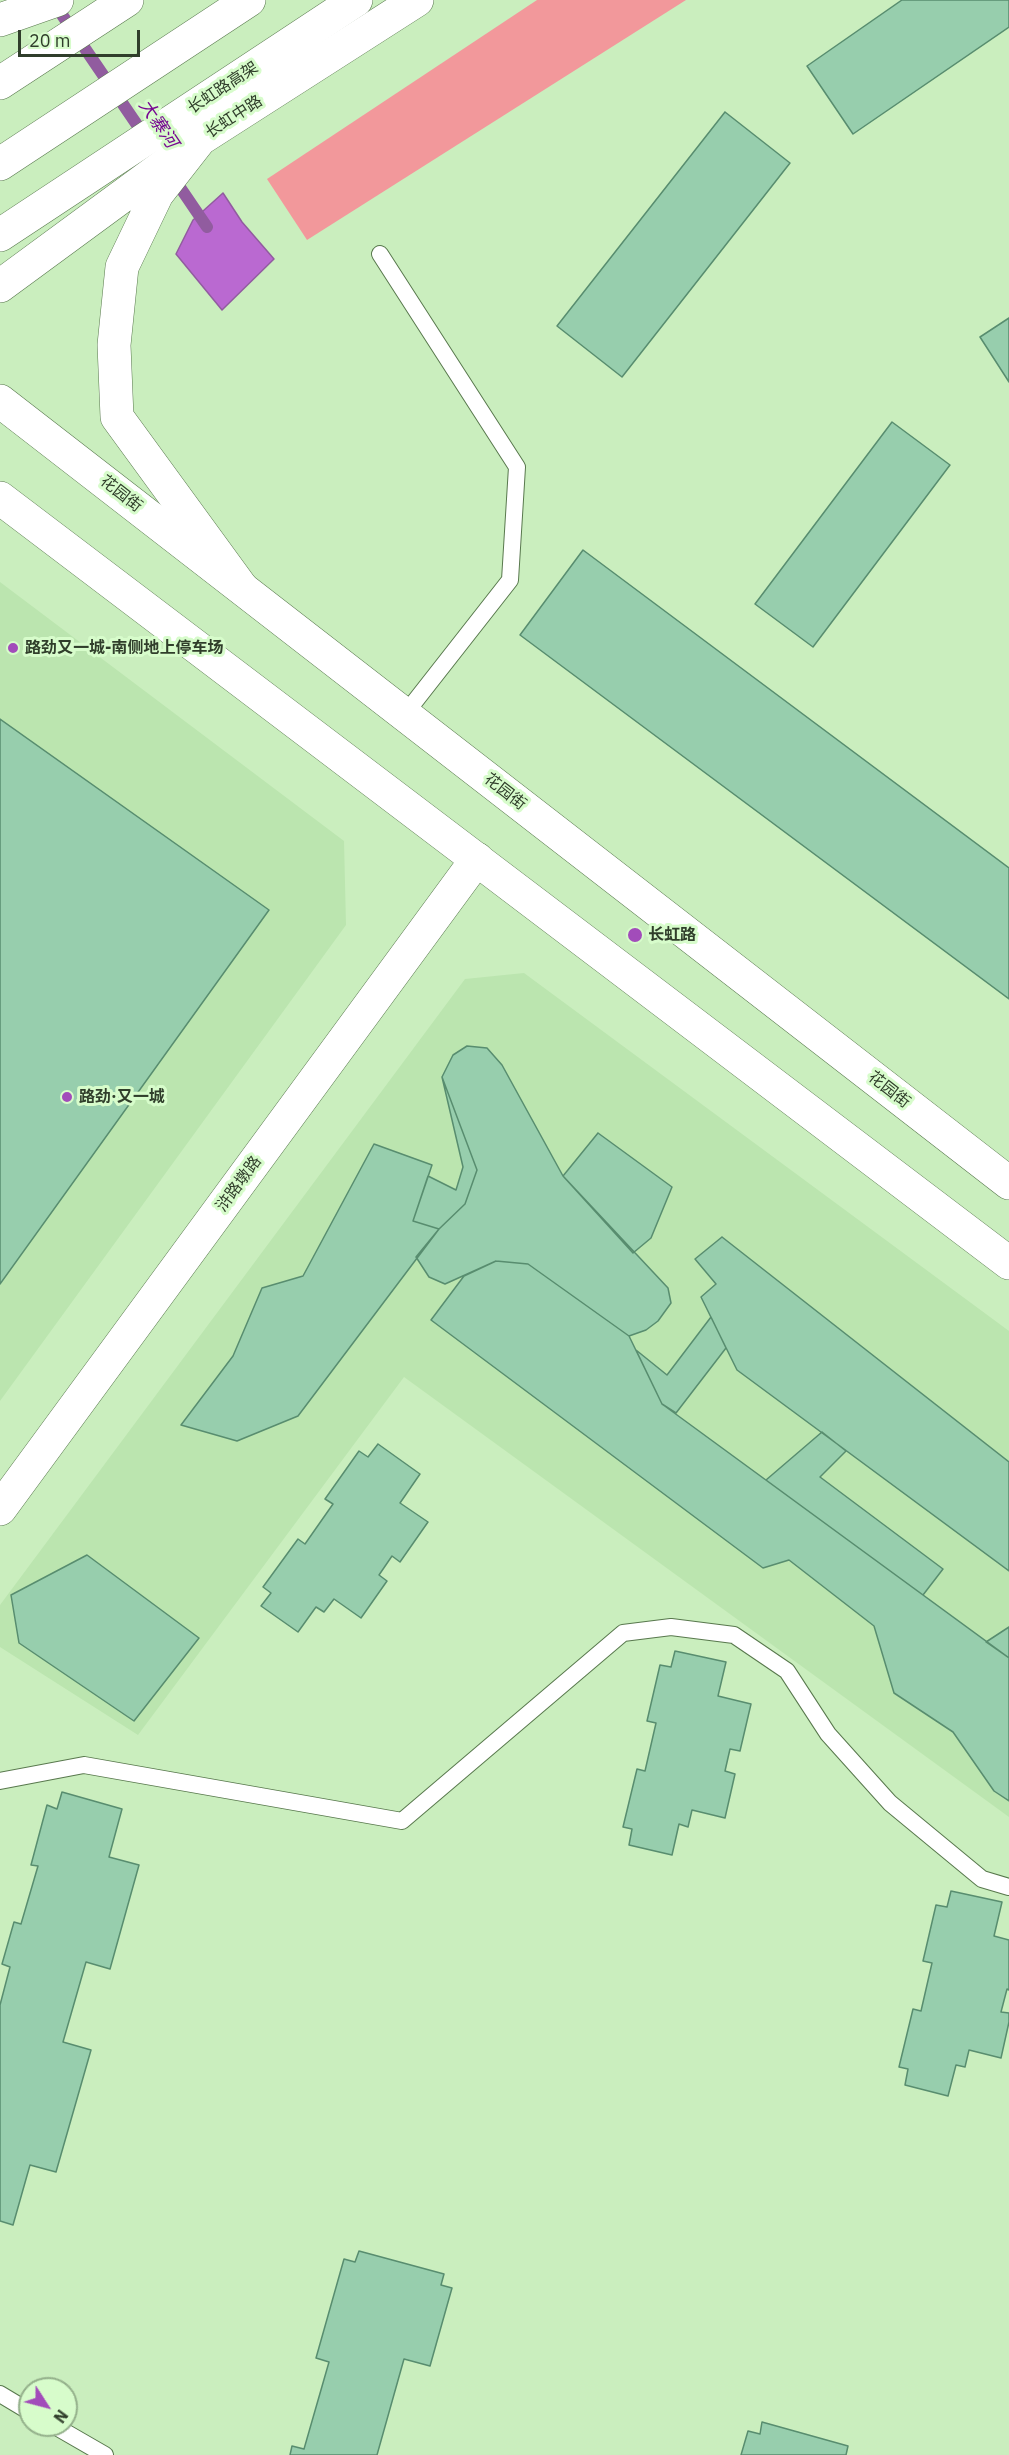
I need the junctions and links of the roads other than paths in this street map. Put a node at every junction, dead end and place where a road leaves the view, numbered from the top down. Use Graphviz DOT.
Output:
graph roads {
  1 [pos="57,0"];
  2 [pos="249,0"];
  3 [pos="356,0"];
  4 [pos="417,0"];
  5 [pos="118,6"];
  6 [pos="6,19"];
  7 [pos="0,83"];
  8 [pos="0,164"];
  9 [pos="153,186"];
  10 [pos="0,235"];
  11 [pos="380,254"];
  12 [pos="0,286"];
  13 [pos="0,401"];
  14 [pos="0,498"];
  15 [pos="241,587"];
  16 [pos="405,714"];
  17 [pos="477,859"];
  18 [pos="1009,1184"];
  19 [pos="1009,1263"];
  20 [pos="0,1509"];
  21 [pos="0,1781"];
  22 [pos="1009,1887"];
  23 [pos="0,2394"];
  24 [pos="18,2405"];
  25 [pos="74,2437"];
  26 [pos="105,2455"];
  1 -- 6 [label="main road"];
  2 -- 8 [label="main road"];
  3 -- 10 [label="main road, 长虹路高架"];
  4 -- 9 [label="main road, 长虹中路"];
  5 -- 7 [label="main road"];
  9 -- 12 [label="main road"];
  9 -- 15 [label="main road"];
  11 -- 16 [label="lane"];
  13 -- 15 [label="main road, 花园街"];
  14 -- 17 [label="main road"];
  15 -- 16 [label="main road, 花园街"];
  16 -- 18 [label="main road, 花园街"];
  17 -- 19 [label="main road"];
  17 -- 20 [label="main road, 浒路墩路"];
  21 -- 22 [label="lane"];
  23 -- 24 [label="lane"];
  25 -- 26 [label="lane"];
}
